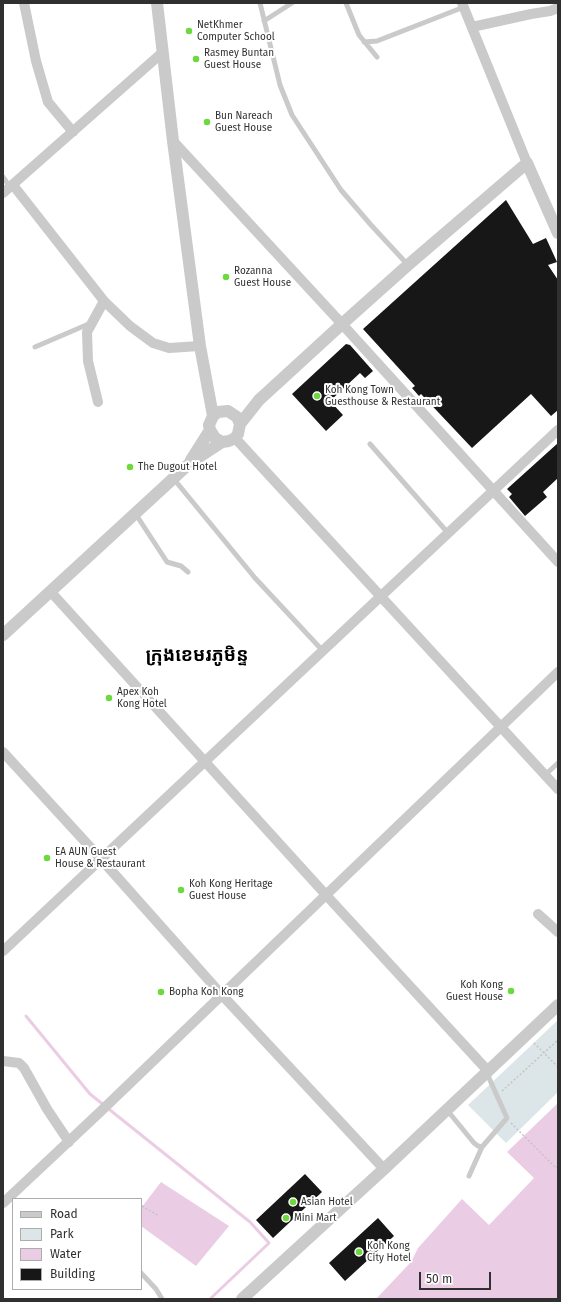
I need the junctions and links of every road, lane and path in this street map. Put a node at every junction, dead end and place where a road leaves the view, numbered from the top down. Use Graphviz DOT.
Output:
graph roads {
  1 [pos="24,3"];
  2 [pos="157,3"];
  3 [pos="260,3"];
  4 [pos="292,3"];
  5 [pos="346,3"];
  6 [pos="463,5"];
  7 [pos="558,8"];
  8 [pos="264,21"];
  9 [pos="472,27"];
  10 [pos="364,42"];
  11 [pos="163,52"];
  12 [pos="377,57"];
  13 [pos="74,132"];
  14 [pos="173,141"];
  15 [pos="527,163"];
  16 [pos="3,178"];
  17 [pos="9,188"];
  18 [pos="558,233"];
  19 [pos="408,265"];
  20 [pos="104,301"];
  21 [pos="92,322"];
  22 [pos="342,324"];
  23 [pos="200,346"];
  24 [pos="35,347"];
  25 [pos="259,400"];
  26 [pos="98,402"];
  27 [pos="223,413"];
  28 [pos="240,424"];
  29 [pos="210,430"];
  30 [pos="558,430"];
  31 [pos="235,438"];
  32 [pos="222,442"];
  33 [pos="370,444"];
  34 [pos="190,463"];
  35 [pos="174,478"];
  36 [pos="493,491"];
  37 [pos="135,513"];
  38 [pos="448,533"];
  39 [pos="558,562"];
  40 [pos="188,572"];
  41 [pos="50,591"];
  42 [pos="381,596"];
  43 [pos="3,635"];
  44 [pos="323,651"];
  45 [pos="558,672"];
  46 [pos="502,727"];
  47 [pos="3,752"];
  48 [pos="205,762"];
  49 [pos="558,763"];
  50 [pos="545,775"];
  51 [pos="558,789"];
  52 [pos="101,859"];
  53 [pos="326,895"];
  54 [pos="538,914"];
  55 [pos="558,932"];
  56 [pos="3,951"];
  57 [pos="222,995"];
  58 [pos="558,1005"];
  59 [pos="558,1040"];
  60 [pos="531,1041"];
  61 [pos="544,1053"];
  62 [pos="3,1061"];
  63 [pos="558,1067"];
  64 [pos="488,1071"];
  65 [pos="497,1096"];
  66 [pos="447,1110"];
  67 [pos="507,1118"];
  68 [pos="69,1142"];
  69 [pos="482,1147"];
  70 [pos="558,1166"];
  71 [pos="384,1170"];
  72 [pos="469,1176"];
  73 [pos="3,1203"];
  74 [pos="142,1206"];
  75 [pos="159,1216"];
  76 [pos="142,1274"];
  77 [pos="162,1299"];
  78 [pos="242,1299"];
  1 -- 13 [label="street"];
  2 -- 11 [label="street"];
  3 -- 8 [label="lane"];
  4 -- 8 [label="lane"];
  5 -- 10 [label="lane"];
  6 -- 9 [label="street"];
  6 -- 10 [label="lane"];
  7 -- 9 [label="street"];
  8 -- 19 [label="lane"];
  9 -- 15 [label="street"];
  10 -- 12 [label="lane"];
  11 -- 13 [label="street"];
  11 -- 14 [label="street"];
  13 -- 17 [label="street"];
  14 -- 22 [label="street"];
  14 -- 23 [label="street"];
  15 -- 18 [label="street"];
  15 -- 19 [label="street"];
  16 -- 17 [label="lane"];
  17 -- 20 [label="street"];
  19 -- 22 [label="street"];
  20 -- 21 [label="street"];
  20 -- 23 [label="street"];
  21 -- 24 [label="lane"];
  21 -- 26 [label="street"];
  22 -- 25 [label="street"];
  22 -- 36 [label="street"];
  23 -- 27 [label="street"];
  25 -- 27 [label="street"];
  25 -- 28 [label="street"];
  27 -- 28 [label="street"];
  27 -- 29 [label="street"];
  28 -- 31 [label="street"];
  29 -- 32 [label="street"];
  29 -- 34 [label="street"];
  30 -- 36 [label="street"];
  31 -- 32 [label="street"];
  31 -- 42 [label="street"];
  32 -- 34 [label="street"];
  33 -- 38 [label="lane"];
  34 -- 35 [label="street"];
  35 -- 37 [label="street"];
  35 -- 44 [label="lane"];
  36 -- 38 [label="street"];
  36 -- 39 [label="street"];
  37 -- 40 [label="lane"];
  37 -- 41 [label="street"];
  38 -- 42 [label="street"];
  41 -- 43 [label="street"];
  41 -- 48 [label="street"];
  42 -- 44 [label="street"];
  42 -- 46 [label="street"];
  44 -- 48 [label="street"];
  45 -- 46 [label="street"];
  46 -- 50 [label="street"];
  46 -- 53 [label="street"];
  47 -- 52 [label="street"];
  48 -- 52 [label="street"];
  48 -- 53 [label="street"];
  49 -- 50 [label="lane"];
  50 -- 51 [label="street"];
  52 -- 56 [label="street"];
  52 -- 57 [label="street"];
  53 -- 57 [label="street"];
  53 -- 64 [label="street"];
  54 -- 55 [label="street"];
  57 -- 68 [label="street"];
  57 -- 71 [label="street"];
  58 -- 64 [label="street"];
  59 -- 61 [label="path"];
  60 -- 61 [label="path"];
  61 -- 63 [label="path"];
  61 -- 65 [label="path"];
  62 -- 68 [label="street"];
  64 -- 65 [label="lane"];
  64 -- 66 [label="street"];
  65 -- 67 [label="lane"];
  66 -- 69 [label="lane"];
  66 -- 71 [label="street"];
  67 -- 69 [label="lane"];
  67 -- 70 [label="path"];
  68 -- 73 [label="street"];
  69 -- 72 [label="lane"];
  71 -- 78 [label="street"];
  74 -- 75 [label="path"];
  76 -- 77 [label="lane"];
}
